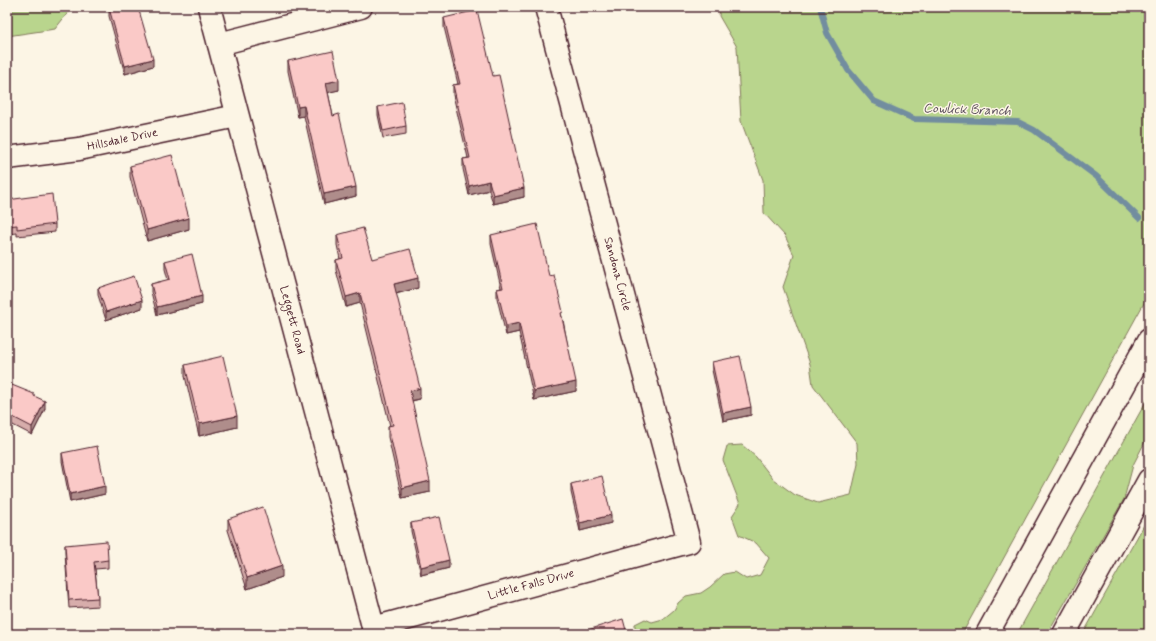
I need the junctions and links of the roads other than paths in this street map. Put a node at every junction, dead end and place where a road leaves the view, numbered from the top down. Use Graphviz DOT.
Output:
graph roads {
  1 [pos="209,7"];
  2 [pos="361,7"];
  3 [pos="546,7"];
  4 [pos="219,44"];
  5 [pos="238,116"];
  6 [pos="7,158"];
  7 [pos="1149,340"];
  8 [pos="1149,480"];
  9 [pos="689,542"];
  10 [pos="374,631"];
  11 [pos="986,634"];
  12 [pos="1064,634"];
  1 -- 4 [label="main road, Leggett Road"];
  2 -- 4 [label="main road"];
  3 -- 9 [label="main road, Sandona Circle"];
  4 -- 5 [label="main road, Leggett Road"];
  5 -- 6 [label="main road, Hillsdale Drive"];
  5 -- 10 [label="main road, Leggett Road"];
  7 -- 11 [label="main road"];
  8 -- 12 [label="main road"];
  9 -- 10 [label="main road, Little Falls Drive"];
}
